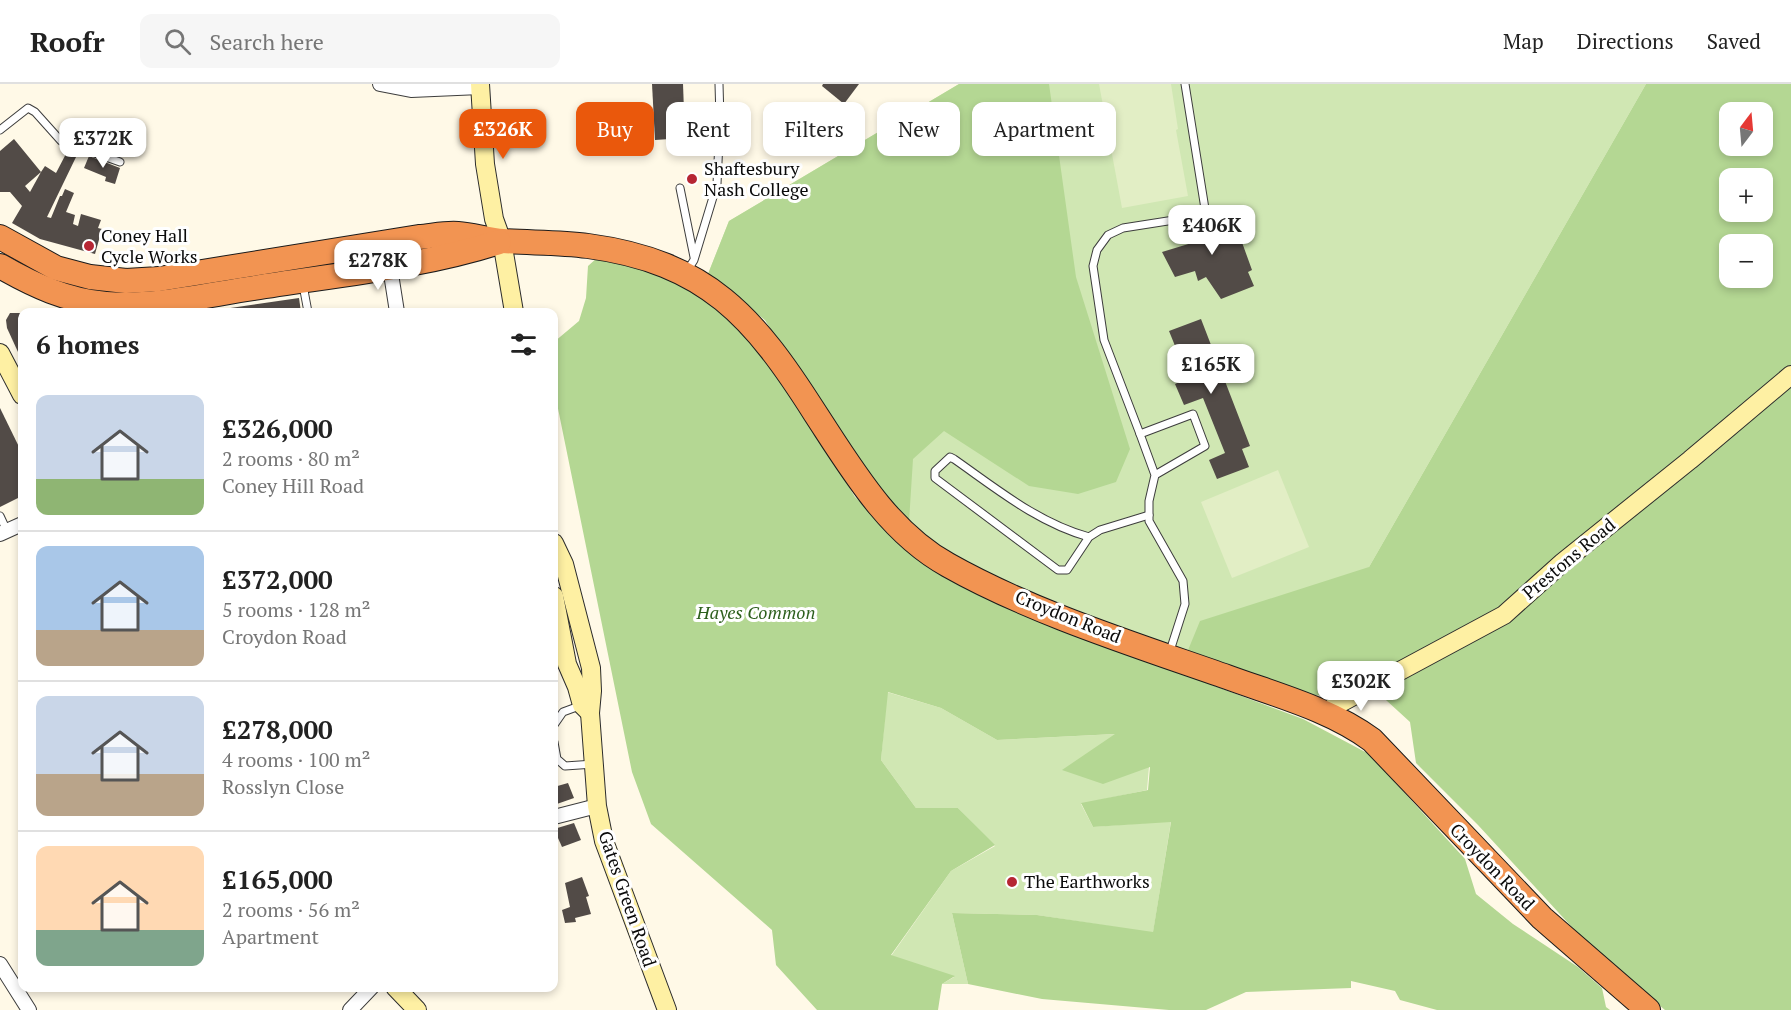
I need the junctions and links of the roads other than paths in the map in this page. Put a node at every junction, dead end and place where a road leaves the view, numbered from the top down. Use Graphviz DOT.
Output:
graph roads {
  1 [pos="380,84"];
  2 [pos="719,84"];
  3 [pos="1185,84"];
  4 [pos="480,86"];
  5 [pos="0,130"];
  6 [pos="120,162"];
  7 [pos="680,188"];
  8 [pos="502,241"];
  9 [pos="2,243"];
  10 [pos="388,254"];
  11 [pos="0,266"];
  12 [pos="690,266"];
  13 [pos="302,280"];
  14 [pos="307,308"];
  15 [pos="396,308"];
  16 [pos="513,308"];
  17 [pos="0,354"];
  18 [pos="1791,375"];
  19 [pos="18,388"];
  20 [pos="1140,434"];
  21 [pos="1155,475"];
  22 [pos="1149,515"];
  23 [pos="0,516"];
  24 [pos="18,526"];
  25 [pos="4,532"];
  26 [pos="1089,537"];
  27 [pos="558,551"];
  28 [pos="559,651"];
  29 [pos="1169,656"];
  30 [pos="586,709"];
  31 [pos="1327,714"];
  32 [pos="558,718"];
  33 [pos="558,760"];
  34 [pos="594,764"];
  35 [pos="597,806"];
  36 [pos="558,816"];
  37 [pos="0,964"];
  38 [pos="367,992"];
  39 [pos="400,992"];
  40 [pos="29,1010"];
  41 [pos="350,1010"];
  42 [pos="417,1010"];
  43 [pos="667,1010"];
  44 [pos="1648,1010"];
  1 -- 4 [label="street"];
  2 -- 12 [label="lane"];
  3 -- 20 [label="lane"];
  4 -- 8 [label="street"];
  5 -- 6 [label="lane"];
  7 -- 12 [label="lane"];
  8 -- 10 [label="highway, Croydon Road"];
  8 -- 12 [label="highway, Croydon Road"];
  8 -- 16 [label="street"];
  9 -- 10 [label="highway, Croydon Road"];
  10 -- 13 [label="highway, Croydon Road"];
  10 -- 15 [label="street"];
  11 -- 13 [label="highway, Croydon Road"];
  12 -- 29 [label="highway, Croydon Road"];
  13 -- 14 [label="lane"];
  17 -- 19 [label="street"];
  18 -- 31 [label="street, Prestons Road"];
  20 -- 21 [label="lane"];
  20 -- 21 [label="lane"];
  21 -- 22 [label="lane"];
  22 -- 26 [label="lane"];
  22 -- 29 [label="lane"];
  23 -- 25 [label="lane"];
  24 -- 25 [label="street"];
  26 -- 26 [label="lane"];
  27 -- 30 [label="street, Gates Green Road"];
  28 -- 30 [label="street, Gates Green Road"];
  29 -- 31 [label="highway, Croydon Road"];
  30 -- 32 [label="lane"];
  30 -- 34 [label="street, Gates Green Road"];
  31 -- 44 [label="highway, Croydon Road"];
  33 -- 34 [label="lane"];
  34 -- 35 [label="street, Gates Green Road"];
  35 -- 36 [label="street"];
  35 -- 43 [label="street, Gates Green Road"];
  37 -- 40 [label="street"];
  38 -- 41 [label="street"];
  39 -- 42 [label="street"];
}
